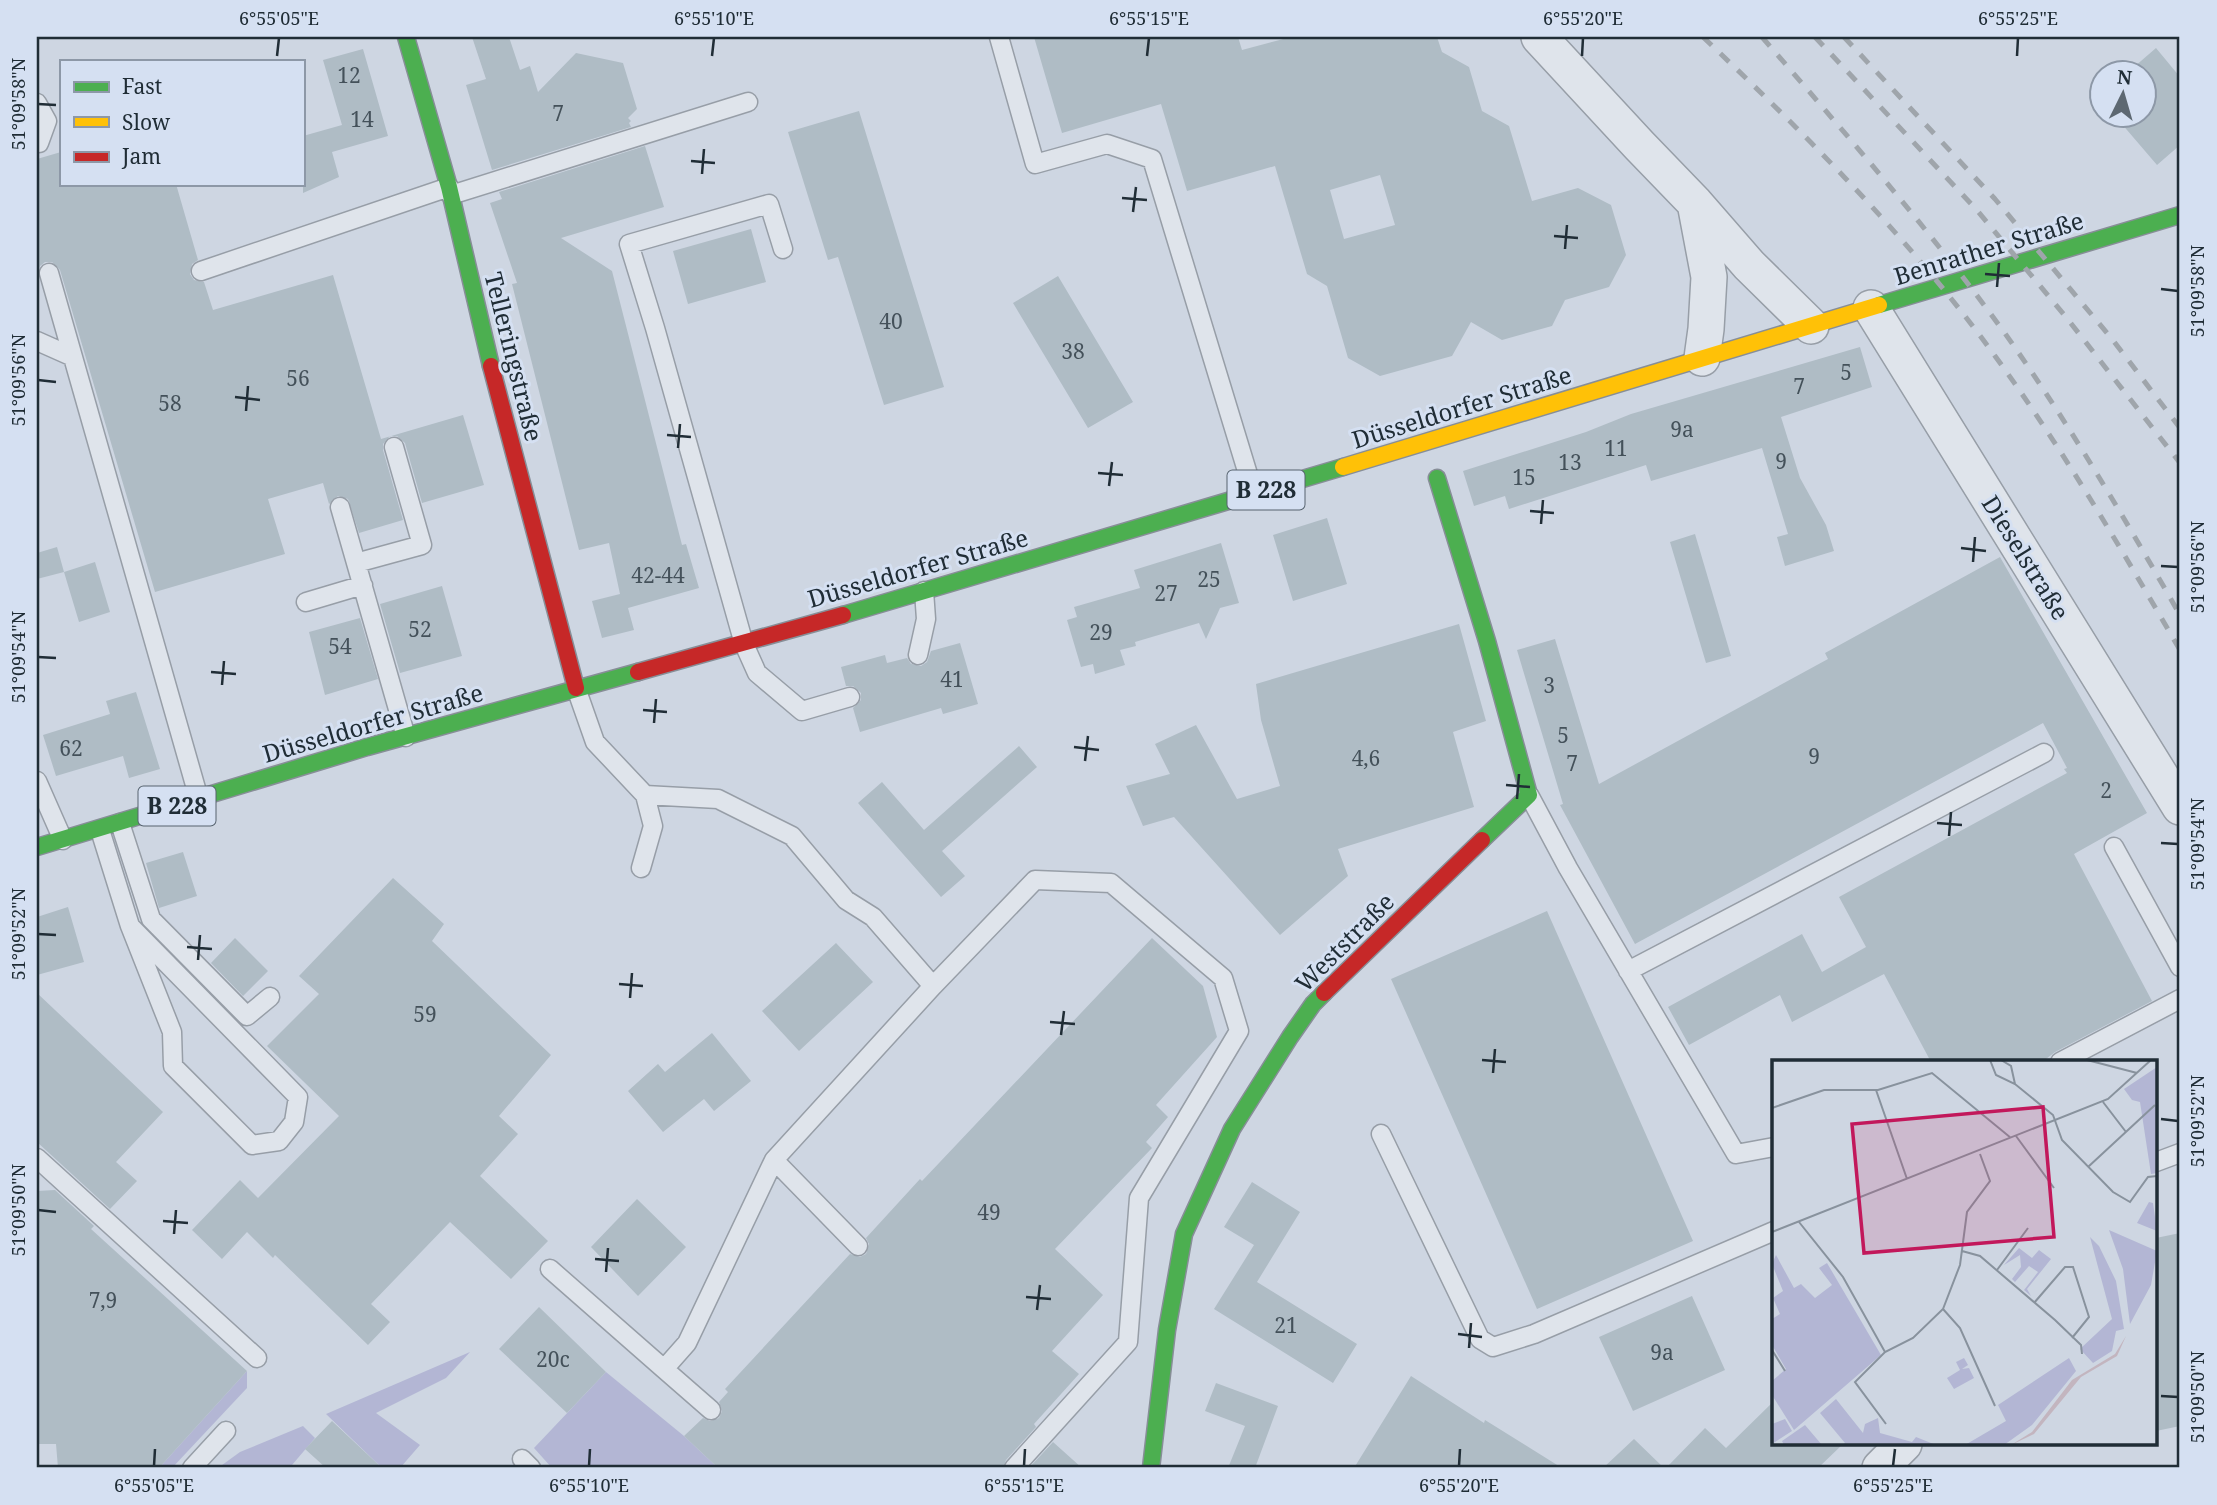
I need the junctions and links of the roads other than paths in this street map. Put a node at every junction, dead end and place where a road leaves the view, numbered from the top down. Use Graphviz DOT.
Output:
graph roads {
  1 [pos="406,37"];
  2 [pos="999,37"];
  3 [pos="1539,37"];
  4 [pos="748,102"];
  5 [pos="37,103"];
  6 [pos="37,143"];
  7 [pos="450,191"];
  8 [pos="1695,203"];
  9 [pos="2180,215"];
  10 [pos="783,249"];
  11 [pos="201,271"];
  12 [pos="49,273"];
  13 [pos="1871,308"];
  14 [pos="1811,326"];
  15 [pos="37,341"];
  16 [pos="73,357"];
  17 [pos="1702,358"];
  18 [pos="394,447"];
  19 [pos="1437,478"];
  20 [pos="1254,494"];
  21 [pos="340,508"];
  22 [pos="356,563"];
  23 [pos="363,585"];
  24 [pos="924,591"];
  25 [pos="306,601"];
  26 [pos="744,644"];
  27 [pos="918,655"];
  28 [pos="576,688"];
  29 [pos="850,698"];
  30 [pos="406,737"];
  31 [pos="2043,753"];
  32 [pos="37,781"];
  33 [pos="645,794"];
  34 [pos="1530,795"];
  35 [pos="199,799"];
  36 [pos="2180,807"];
  37 [pos="120,823"];
  38 [pos="100,830"];
  39 [pos="63,840"];
  40 [pos="37,847"];
  41 [pos="2115,847"];
  42 [pos="641,869"];
  43 [pos="130,926"];
  44 [pos="2180,967"];
  45 [pos="1628,971"];
  46 [pos="933,986"];
  47 [pos="270,997"];
  48 [pos="2180,999"];
  49 [pos="2064,1060"];
  50 [pos="1381,1134"];
  51 [pos="1772,1147"];
  52 [pos="2180,1153"];
  53 [pos="37,1158"];
  54 [pos="774,1160"];
  55 [pos="2158,1161"];
  56 [pos="1772,1232"];
  57 [pos="858,1245"];
  58 [pos="550,1269"];
  59 [pos="257,1358"];
  60 [pos="664,1370"];
  61 [pos="711,1410"];
  62 [pos="226,1431"];
  63 [pos="1902,1446"];
  64 [pos="192,1468"];
  65 [pos="1014,1468"];
  66 [pos="1151,1468"];
  67 [pos="1880,1468"];
  1 -- 7 [label="main road, Telleringstraße"];
  2 -- 20 [label="lane"];
  3 -- 8 [label="street"];
  4 -- 7 [label="lane"];
  5 -- 6 [label="lane"];
  7 -- 11 [label="lane"];
  7 -- 28 [label="main road, Telleringstraße"];
  8 -- 14 [label="street"];
  8 -- 17 [label="street"];
  9 -- 13 [label="main road, Benrather Straße / B 228"];
  10 -- 26 [label="lane"];
  12 -- 16 [label="lane"];
  13 -- 14 [label="main road, Benrather Straße / B 228"];
  13 -- 36 [label="street, Dieselstraße"];
  14 -- 17 [label="main road, Düsseldorfer Straße / B 228"];
  15 -- 16 [label="lane"];
  16 -- 35 [label="lane"];
  17 -- 20 [label="main road, Düsseldorfer Straße / B 228"];
  18 -- 22 [label="lane"];
  19 -- 34 [label="main road"];
  20 -- 24 [label="main road, Düsseldorfer Straße / B 228"];
  21 -- 22 [label="lane"];
  22 -- 23 [label="lane"];
  23 -- 25 [label="lane"];
  23 -- 30 [label="lane"];
  24 -- 26 [label="main road, Düsseldorfer Straße / B 228"];
  24 -- 27 [label="lane"];
  26 -- 28 [label="main road, Düsseldorfer Straße / B 228"];
  26 -- 29 [label="lane"];
  28 -- 30 [label="main road, Düsseldorfer Straße / B 228"];
  28 -- 33 [label="lane"];
  30 -- 35 [label="main road, Düsseldorfer Straße / B 228"];
  31 -- 45 [label="lane"];
  32 -- 39 [label="lane"];
  33 -- 42 [label="lane"];
  33 -- 46 [label="lane"];
  34 -- 45 [label="lane"];
  34 -- 66 [label="main road, Weststraße"];
  35 -- 37 [label="main road, Düsseldorfer Straße / B 228"];
  37 -- 38 [label="main road, Düsseldorfer Straße / B 228"];
  37 -- 47 [label="lane"];
  38 -- 39 [label="main road, Düsseldorfer Straße / B 228"];
  38 -- 43 [label="lane"];
  39 -- 40 [label="main road, Düsseldorfer Straße / B 228"];
  41 -- 44 [label="lane"];
  43 -- 43 [label="lane"];
  45 -- 51 [label="lane"];
  46 -- 54 [label="lane"];
  46 -- 65 [label="lane"];
  48 -- 49 [label="lane"];
  50 -- 56 [label="lane"];
  52 -- 55 [label="lane"];
  53 -- 59 [label="lane"];
  54 -- 57 [label="lane"];
  54 -- 60 [label="lane"];
  58 -- 60 [label="lane"];
  60 -- 61 [label="lane"];
  62 -- 64 [label="lane"];
  63 -- 67 [label="street"];
}
